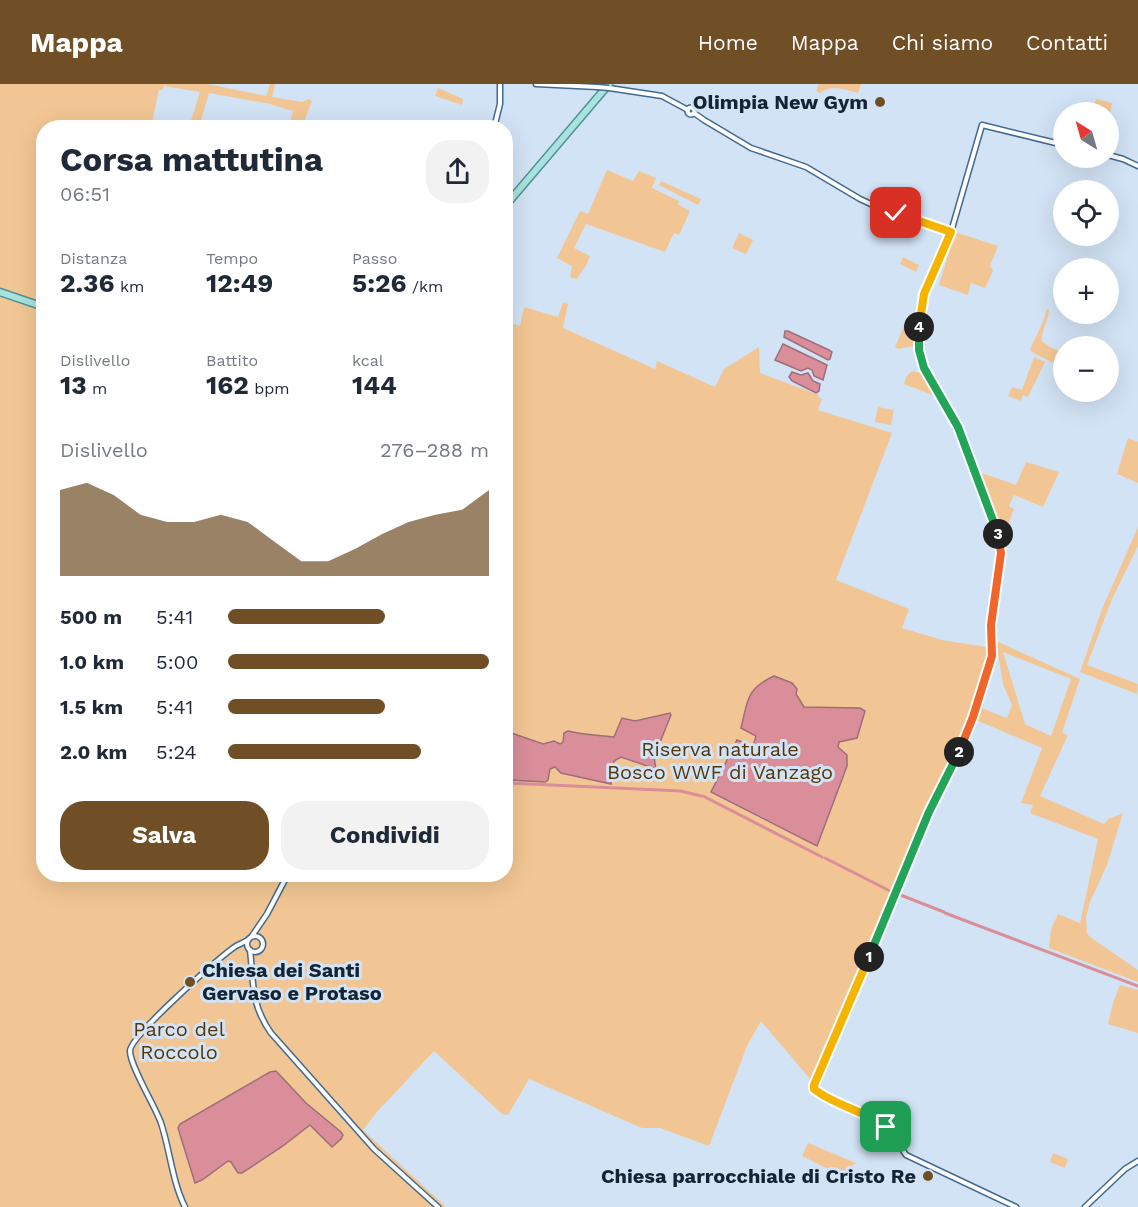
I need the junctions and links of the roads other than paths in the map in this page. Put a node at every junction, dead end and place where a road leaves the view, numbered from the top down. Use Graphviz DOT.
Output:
graph roads {
  1 [pos="500,84"];
  2 [pos="537,84"];
  3 [pos="609,86"];
  4 [pos="496,120"];
  5 [pos="1053,141"];
  6 [pos="1119,158"];
  7 [pos="1138,166"];
  8 [pos="513,197"];
  9 [pos="951,232"];
  10 [pos="0,292"];
  11 [pos="36,304"];
  12 [pos="284,882"];
  13 [pos="261,924"];
  14 [pos="250,937"];
  15 [pos="262,940"];
  16 [pos="235,946"];
  17 [pos="249,949"];
  18 [pos="258,950"];
  19 [pos="251,966"];
  20 [pos="1136,1162"];
  21 [pos="185,1207"];
  22 [pos="438,1207"];
  23 [pos="1016,1207"];
  24 [pos="1084,1207"];
  1 -- 4 [label="street"];
  2 -- 3 [label="street, bridge"];
  3 -- 8 [label="main road"];
  3 -- 9 [label="street"];
  5 -- 9 [label="street"];
  6 -- 7 [label="street"];
  9 -- 23 [label="street"];
  10 -- 11 [label="main road"];
  12 -- 13 [label="street"];
  13 -- 14 [label="street"];
  13 -- 15 [label="street"];
  14 -- 15 [label="street"];
  14 -- 16 [label="street"];
  14 -- 17 [label="street"];
  15 -- 18 [label="street"];
  16 -- 17 [label="street"];
  16 -- 21 [label="street"];
  17 -- 18 [label="street"];
  17 -- 19 [label="street"];
  18 -- 19 [label="street"];
  19 -- 22 [label="street"];
  20 -- 24 [label="street"];
}
